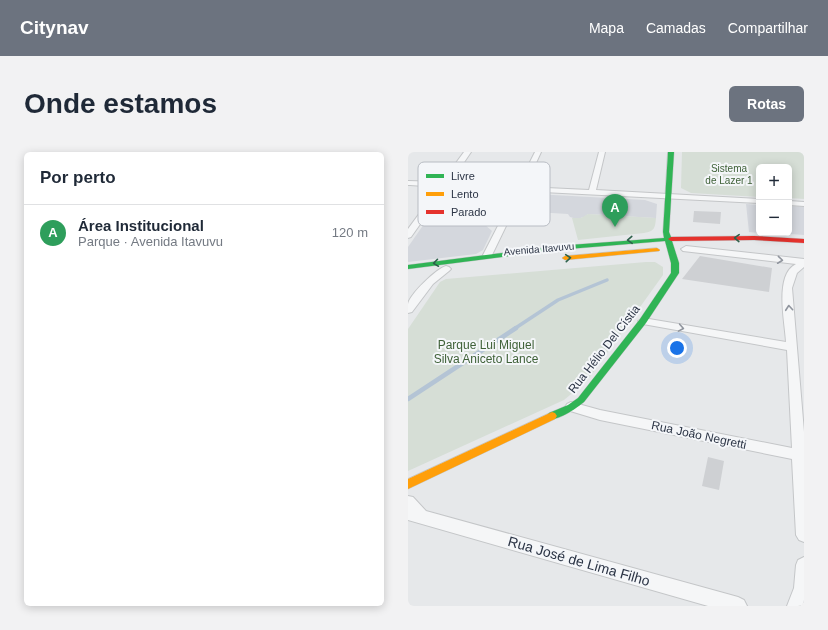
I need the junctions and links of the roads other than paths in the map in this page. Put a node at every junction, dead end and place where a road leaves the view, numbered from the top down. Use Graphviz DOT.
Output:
graph roads {
  1 [pos="468,152"];
  2 [pos="538,152"];
  3 [pos="602,152"];
  4 [pos="671,152"];
  5 [pos="461,162"];
  6 [pos="533,162"];
  7 [pos="410,183"];
  8 [pos="418,183"];
  9 [pos="550,190"];
  10 [pos="592,192"];
  11 [pos="667,197"];
  12 [pos="756,201"];
  13 [pos="792,203"];
  14 [pos="804,204"];
  15 [pos="418,221"];
  16 [pos="493,226"];
  17 [pos="502,226"];
  18 [pos="498,234"];
  19 [pos="408,235"];
  20 [pos="668,239"];
  21 [pos="804,242"];
  22 [pos="686,249"];
  23 [pos="672,250"];
  24 [pos="782,250"];
  25 [pos="488,255"];
  26 [pos="557,258"];
  27 [pos="526,261"];
  28 [pos="804,263"];
  29 [pos="408,267"];
  30 [pos="446,269"];
  31 [pos="408,274"];
  32 [pos="408,310"];
  33 [pos="643,321"];
  34 [pos="792,347"];
  35 [pos="576,404"];
  36 [pos="798,455"];
  37 [pos="408,484"];
  38 [pos="408,502"];
  39 [pos="414,515"];
  40 [pos="804,535"];
  41 [pos="804,565"];
  42 [pos="738,606"];
  43 [pos="796,606"];
  1 -- 5 [label="street"];
  2 -- 6 [label="street"];
  3 -- 10 [label="street"];
  4 -- 11 [label="main road"];
  7 -- 8 [label="street"];
  9 -- 10 [label="street"];
  10 -- 11 [label="street"];
  11 -- 12 [label="street"];
  11 -- 20 [label="main road"];
  13 -- 14 [label="street"];
  15 -- 19 [label="street"];
  16 -- 18 [label="street"];
  17 -- 18 [label="street"];
  18 -- 25 [label="street"];
  21 -- 20 [label="main road, Avenida Itavuvu, one-way"];
  20 -- 23 [label="main road"];
  20 -- 25 [label="main road, Avenida Itavuvu, one-way"];
  22 -- 23 [label="main road, Avenida Itavuvu"];
  22 -- 24 [label="main road, Avenida Itavuvu"];
  22 -- 28 [label="street, one-way"];
  26 -- 23 [label="main road, Avenida Itavuvu, one-way"];
  23 -- 33 [label="main road, Rua Hélio Del Cístia"];
  25 -- 29 [label="main road, Avenida Itavuvu, one-way"];
  25 -- 30 [label="main road"];
  27 -- 30 [label="main road, Avenida Itavuvu"];
  34 -- 28 [label="street, one-way"];
  30 -- 31 [label="main road, Avenida Itavuvu"];
  30 -- 32 [label="street"];
  33 -- 34 [label="street, one-way"];
  33 -- 35 [label="main road, Rua Hélio Del Cístia"];
  34 -- 36 [label="street"];
  35 -- 36 [label="street, Rua João Negretti"];
  35 -- 37 [label="main road, Rua Hélio Del Cístia"];
  36 -- 40 [label="street"];
  38 -- 39 [label="street, Rua José de Lima Filho"];
  39 -- 42 [label="street, Rua José de Lima Filho"];
  41 -- 43 [label="street"];
}
